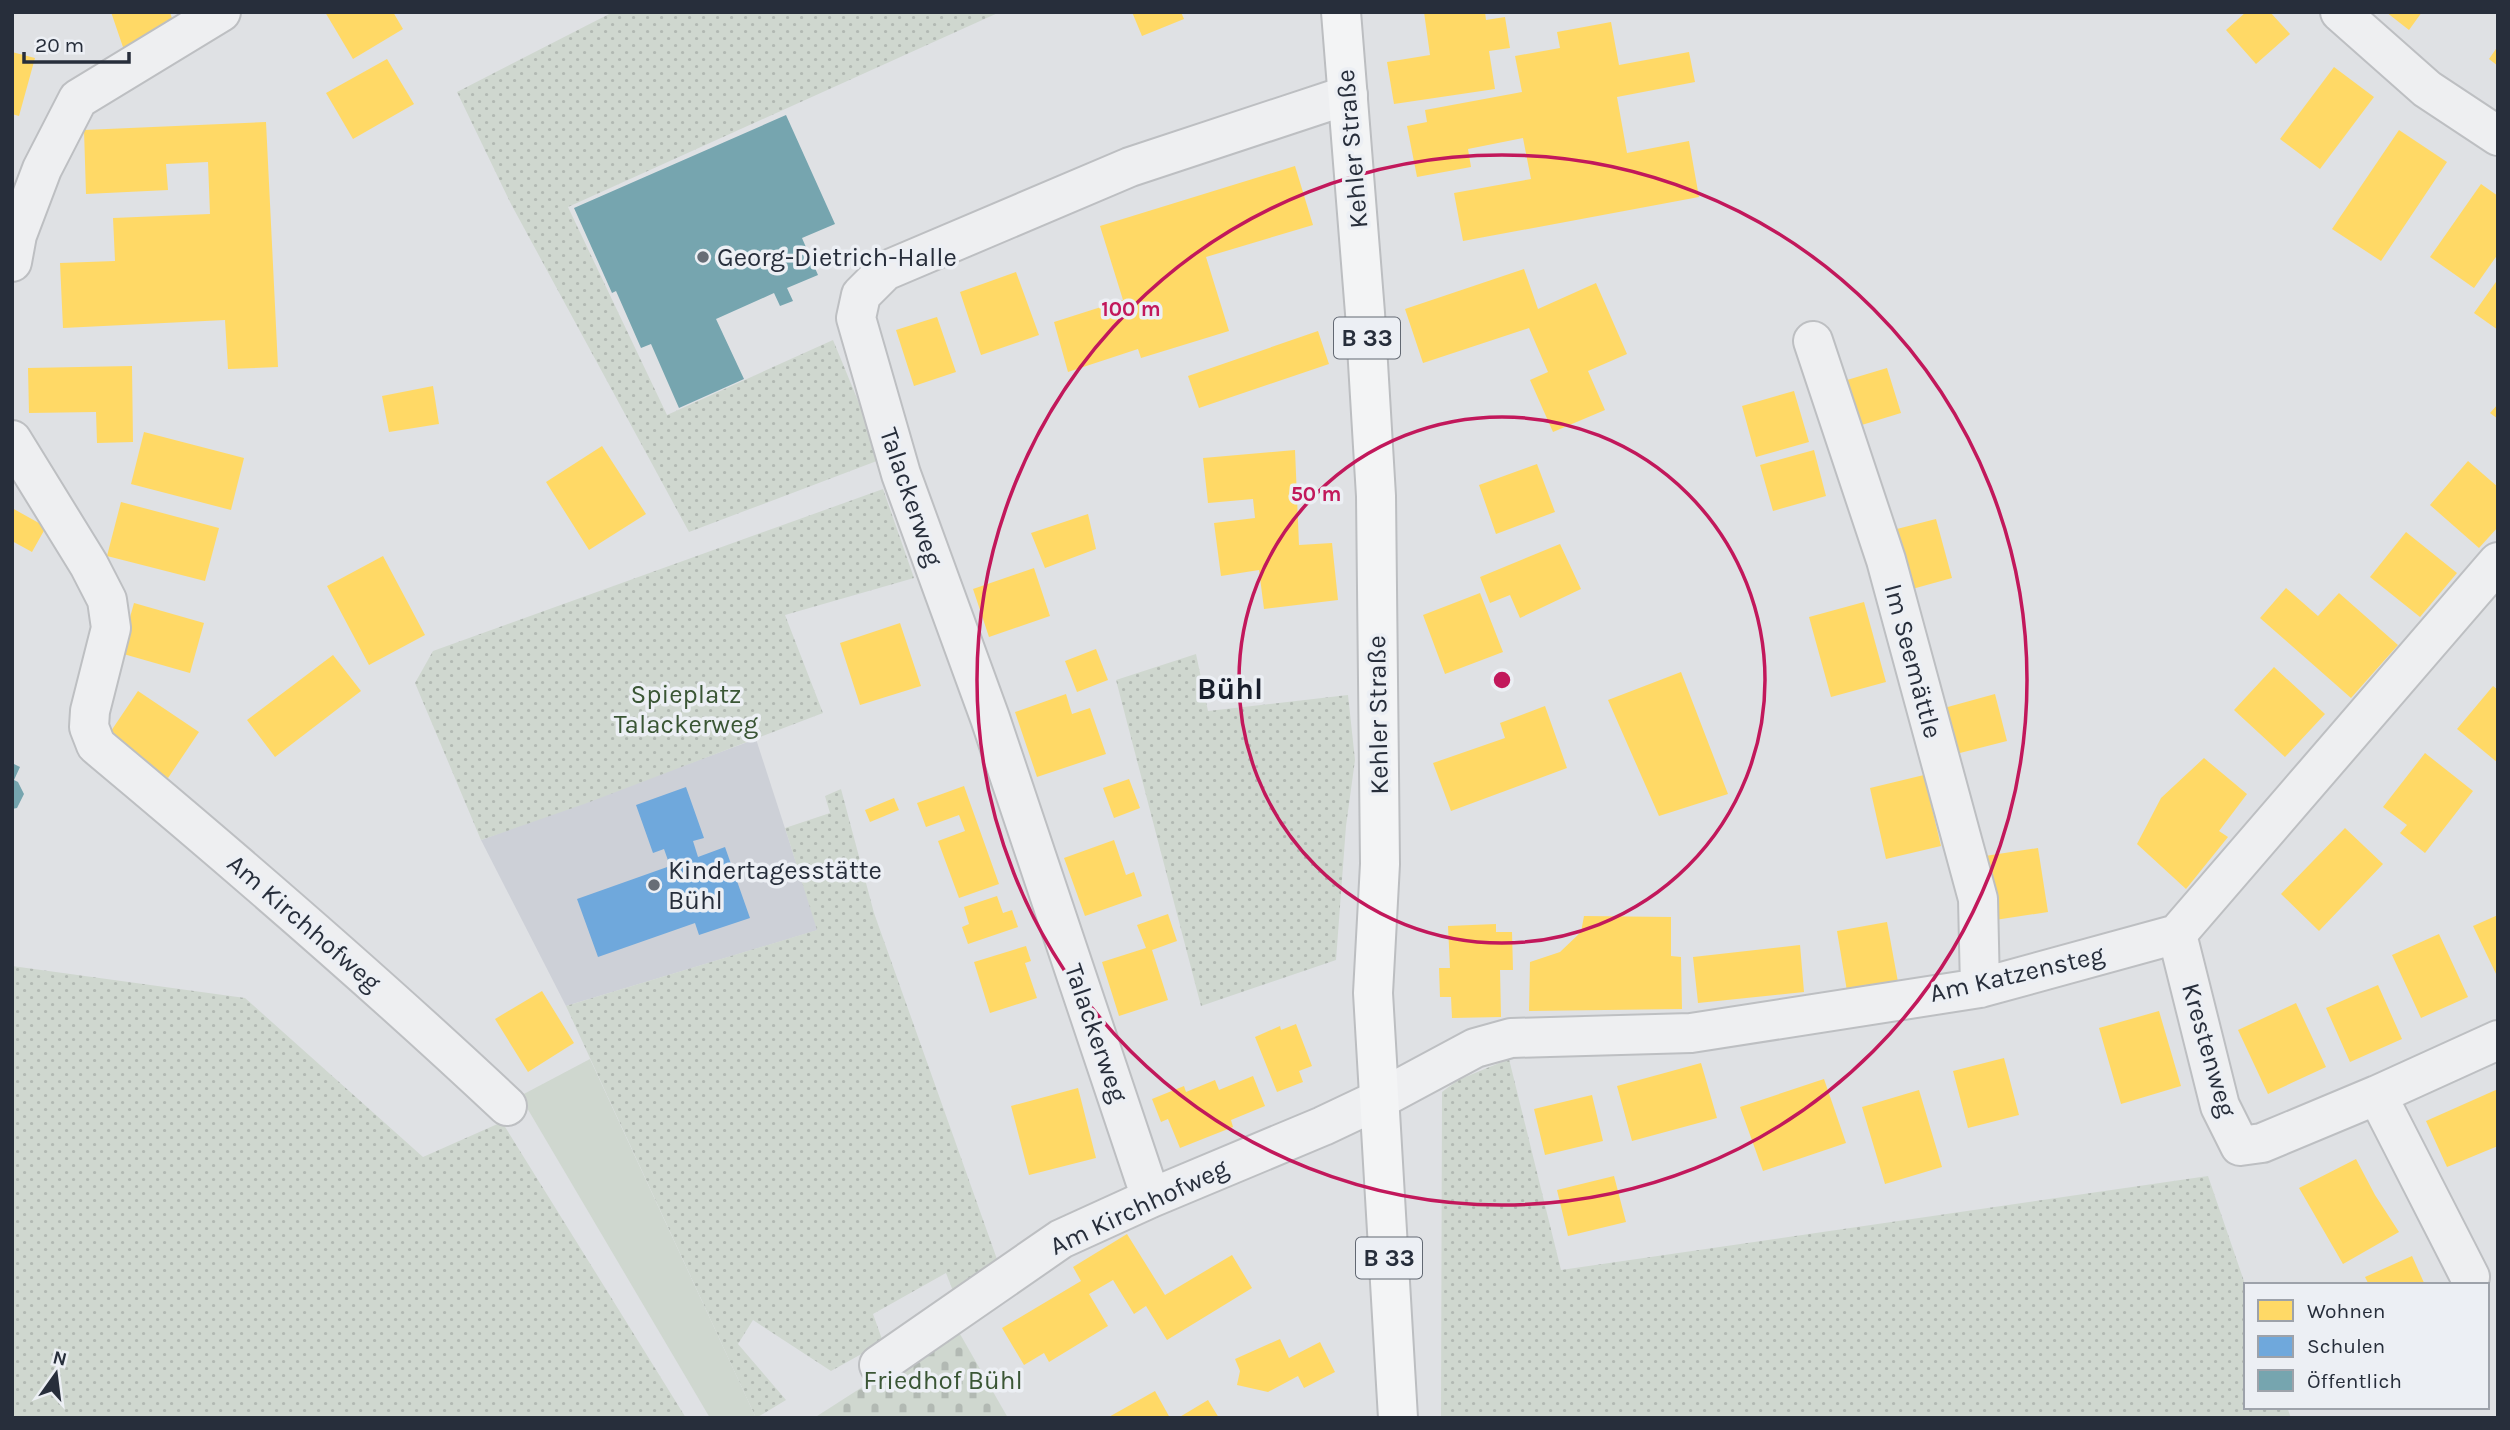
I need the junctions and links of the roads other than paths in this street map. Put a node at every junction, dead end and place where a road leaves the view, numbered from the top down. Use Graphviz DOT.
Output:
graph roads {
  1 [pos="220,12"];
  2 [pos="1341,12"];
  3 [pos="2340,12"];
  4 [pos="1348,95"];
  5 [pos="2498,136"];
  6 [pos="12,262"];
  7 [pos="1813,341"];
  8 [pos="12,440"];
  9 [pos="2498,562"];
  10 [pos="2177,934"];
  11 [pos="1980,988"];
  12 [pos="2498,1040"];
  13 [pos="2377,1095"];
  14 [pos="1380,1099"];
  15 [pos="507,1106"];
  16 [pos="1151,1198"];
  17 [pos="2470,1278"];
  18 [pos="879,1365"];
  19 [pos="1398,1418"];
  1 -- 6 [label="street"];
  2 -- 4 [label="main road, Kehler Straße / B 33"];
  3 -- 5 [label="street"];
  4 -- 14 [label="main road, Kehler Straße / B 33"];
  4 -- 16 [label="street, Talackerweg"];
  7 -- 11 [label="street, Im Seemättle"];
  8 -- 15 [label="street, Am Kirchhofweg"];
  9 -- 10 [label="street"];
  10 -- 11 [label="street, Am Katzensteg"];
  10 -- 13 [label="street, Krestenweg"];
  11 -- 14 [label="street, Am Katzensteg"];
  12 -- 13 [label="street, Krestenweg"];
  13 -- 17 [label="street"];
  14 -- 16 [label="street, Am Kirchhofweg"];
  14 -- 19 [label="main road, Kehler Straße / B 33"];
  16 -- 18 [label="street, Am Kirchhofweg"];
}
